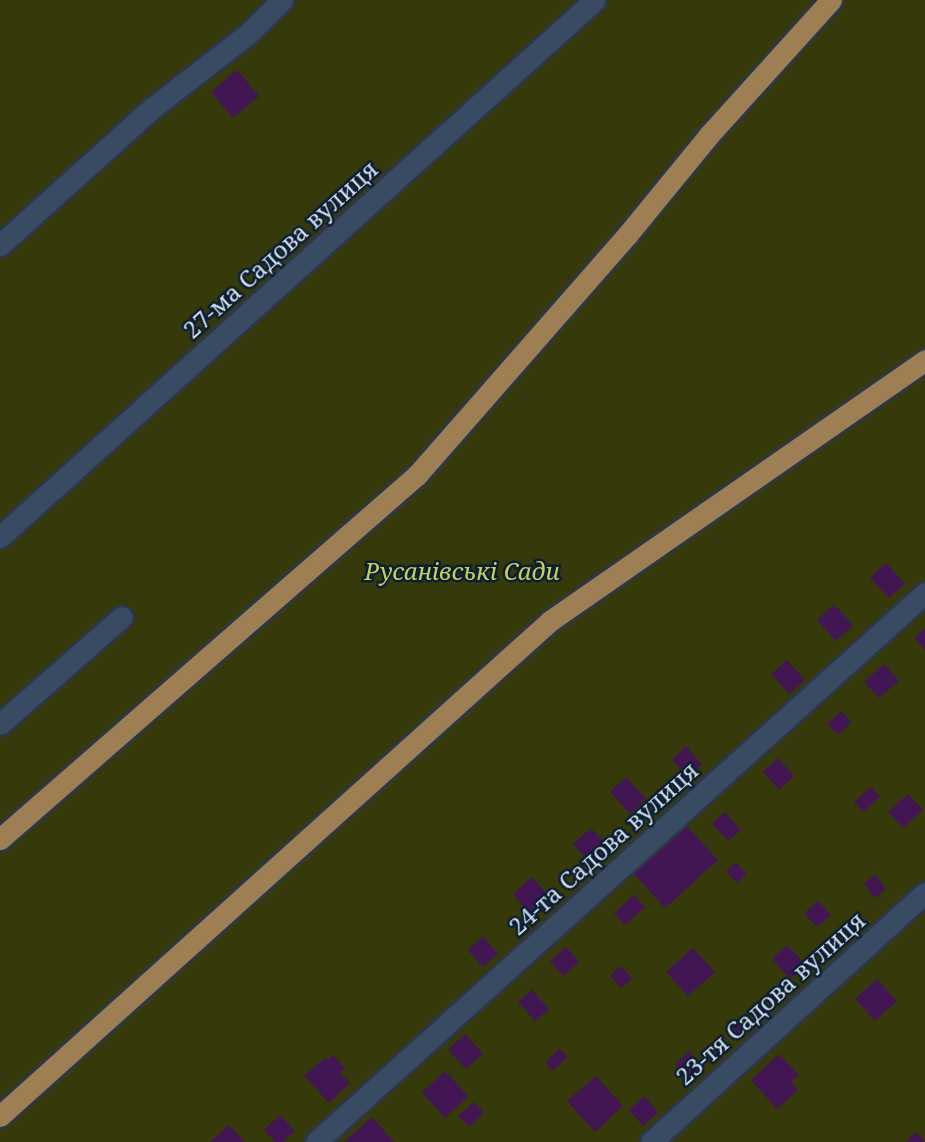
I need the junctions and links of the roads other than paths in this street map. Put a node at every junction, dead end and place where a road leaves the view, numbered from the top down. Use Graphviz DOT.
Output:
graph roads {
  1 [pos="282,0"];
  2 [pos="596,0"];
  3 [pos="831,0"];
  4 [pos="0,244"];
  5 [pos="925,360"];
  6 [pos="0,537"];
  7 [pos="925,593"];
  8 [pos="122,617"];
  9 [pos="0,724"];
  10 [pos="0,839"];
  11 [pos="925,893"];
  12 [pos="0,1116"];
  13 [pos="316,1142"];
  14 [pos="651,1142"];
  1 -- 4 [label="street"];
  2 -- 6 [label="street, 27-ма Садова вулиця"];
  3 -- 10 [label="main road"];
  5 -- 12 [label="main road"];
  7 -- 13 [label="street, 24-та Садова вулиця"];
  8 -- 9 [label="street"];
  11 -- 14 [label="street, 23-тя Садова вулиця"];
}
